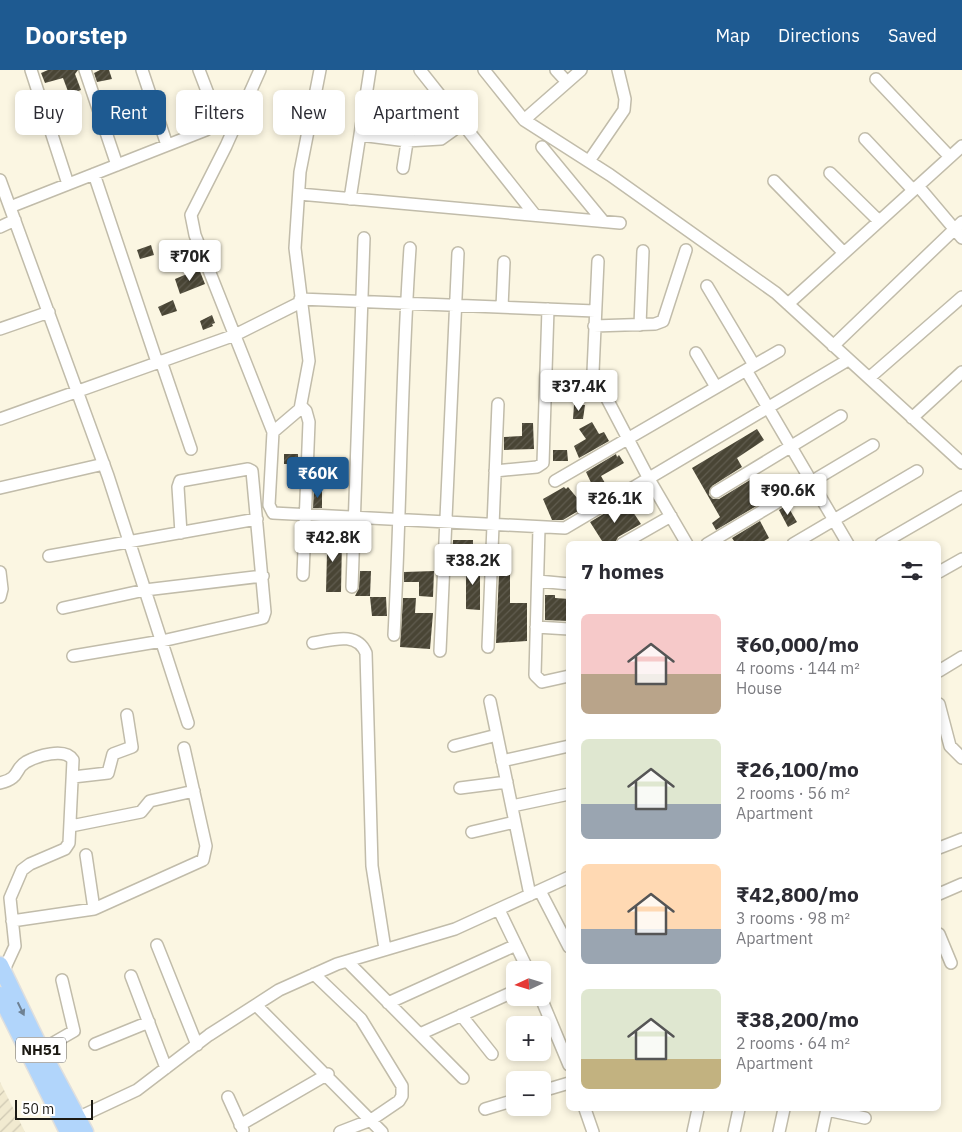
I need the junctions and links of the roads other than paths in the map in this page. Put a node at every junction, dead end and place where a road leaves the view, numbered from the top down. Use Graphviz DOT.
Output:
graph roads {
  1 [pos="31,70"];
  2 [pos="85,70"];
  3 [pos="142,70"];
  4 [pos="199,70"];
  5 [pos="260,70"];
  6 [pos="320,70"];
  7 [pos="370,70"];
  8 [pos="420,70"];
  9 [pos="484,70"];
  10 [pos="556,70"];
  11 [pos="581,70"];
  12 [pos="618,70"];
  13 [pos="876,79"];
  14 [pos="567,82"];
  15 [pos="367,90"];
  16 [pos="436,90"];
  17 [pos="524,120"];
  18 [pos="360,135"];
  19 [pos="409,135"];
  20 [pos="446,135"];
  21 [pos="471,135"];
  22 [pos="866,138"];
  23 [pos="408,141"];
  24 [pos="167,145"];
  25 [pos="962,146"];
  26 [pos="542,147"];
  27 [pos="950,157"];
  28 [pos="589,161"];
  29 [pos="117,165"];
  30 [pos="403,168"];
  31 [pos="830,173"];
  32 [pos="94,174"];
  33 [pos="0,180"];
  34 [pos="774,181"];
  35 [pos="68,184"];
  36 [pos="916,188"];
  37 [pos="299,194"];
  38 [pos="350,199"];
  39 [pos="10,207"];
  40 [pos="536,215"];
  41 [pos="15,220"];
  42 [pos="603,221"];
  43 [pos="880,221"];
  44 [pos="620,223"];
  45 [pos="0,227"];
  46 [pos="959,230"];
  47 [pos="364,238"];
  48 [pos="410,248"];
  49 [pos="686,250"];
  50 [pos="643,251"];
  51 [pos="458,253"];
  52 [pos="844,254"];
  53 [pos="598,261"];
  54 [pos="504,262"];
  55 [pos="707,286"];
  56 [pos="962,297"];
  57 [pos="300,300"];
  58 [pos="361,301"];
  59 [pos="406,303"];
  60 [pos="788,304"];
  61 [pos="454,305"];
  62 [pos="502,307"];
  63 [pos="548,309"];
  64 [pos="595,311"];
  65 [pos="49,312"];
  66 [pos="640,325"];
  67 [pos="594,326"];
  68 [pos="0,329"];
  69 [pos="235,335"];
  70 [pos="833,346"];
  71 [pos="778,351"];
  72 [pos="696,353"];
  73 [pos="848,360"];
  74 [pos="159,362"];
  75 [pos="750,368"];
  76 [pos="962,372"];
  77 [pos="595,378"];
  78 [pos="869,378"];
  79 [pos="716,387"];
  80 [pos="78,390"];
  81 [pos="546,392"];
  82 [pos="498,404"];
  83 [pos="301,406"];
  84 [pos="768,408"];
  85 [pos="842,416"];
  86 [pos="912,418"];
  87 [pos="0,419"];
  88 [pos="273,432"];
  89 [pos="628,439"];
  90 [pos="873,445"];
  91 [pos="790,446"];
  92 [pos="191,450"];
  93 [pos="960,456"];
  94 [pos="104,464"];
  95 [pos="495,471"];
  96 [pos="917,471"];
  97 [pos="649,479"];
  98 [pos="555,482"];
  99 [pos="812,483"];
  100 [pos="0,488"];
  101 [pos="716,492"];
  102 [pos="962,497"];
  103 [pos="306,515"];
  104 [pos="671,516"];
  105 [pos="354,518"];
  106 [pos="257,519"];
  107 [pos="400,520"];
  108 [pos="834,520"];
  109 [pos="447,523"];
  110 [pos="493,525"];
  111 [pos="539,528"];
  112 [pos="180,533"];
  113 [pos="627,541"];
  114 [pos="685,541"];
  115 [pos="712,541"];
  116 [pos="798,541"];
  117 [pos="846,541"];
  118 [pos="885,541"];
  119 [pos="130,542"];
  120 [pos="49,556"];
  121 [pos="962,559"];
  122 [pos="941,571"];
  123 [pos="0,572"];
  124 [pos="303,575"];
  125 [pos="263,576"];
  126 [pos="538,582"];
  127 [pos="566,584"];
  128 [pos="352,587"];
  129 [pos="145,590"];
  130 [pos="0,598"];
  131 [pos="62,608"];
  132 [pos="536,627"];
  133 [pos="566,629"];
  134 [pos="394,635"];
  135 [pos="162,641"];
  136 [pos="313,643"];
  137 [pos="488,647"];
  138 [pos="440,650"];
  139 [pos="74,656"];
  140 [pos="962,657"];
  141 [pos="941,670"];
  142 [pos="566,677"];
  143 [pos="490,701"];
  144 [pos="941,712"];
  145 [pos="128,715"];
  146 [pos="188,723"];
  147 [pos="497,735"];
  148 [pos="454,746"];
  149 [pos="566,747"];
  150 [pos="184,748"];
  151 [pos="962,758"];
  152 [pos="502,761"];
  153 [pos="72,777"];
  154 [pos="507,782"];
  155 [pos="0,784"];
  156 [pos="460,788"];
  157 [pos="194,791"];
  158 [pos="566,795"];
  159 [pos="512,806"];
  160 [pos="515,822"];
  161 [pos="71,826"];
  162 [pos="472,832"];
  163 [pos="962,839"];
  164 [pos="941,847"];
  165 [pos="86,855"];
  166 [pos="566,878"];
  167 [pos="962,884"];
  168 [pos="535,893"];
  169 [pos="941,893"];
  170 [pos="94,910"];
  171 [pos="499,910"];
  172 [pos="12,921"];
  173 [pos="941,939"];
  174 [pos="566,942"];
  175 [pos="156,945"];
  176 [pos="516,945"];
  177 [pos="385,950"];
  178 [pos="347,961"];
  179 [pos="524,961"];
  180 [pos="951,963"];
  181 [pos="2,969"];
  182 [pos="314,974"];
  183 [pos="131,976"];
  184 [pos="62,980"];
  185 [pos="0,994"];
  186 [pos="506,995"];
  187 [pos="388,1003"];
  188 [pos="256,1005"];
  189 [pos="544,1006"];
  190 [pos="462,1016"];
  191 [pos="6,1021"];
  192 [pos="149,1022"];
  193 [pos="420,1034"];
  194 [pos="95,1044"];
  195 [pos="197,1045"];
  196 [pos="41,1050"];
  197 [pos="492,1054"];
  198 [pos="566,1058"];
  199 [pos="166,1068"];
  200 [pos="328,1074"];
  201 [pos="462,1078"];
  202 [pos="566,1084"];
  203 [pos="551,1089"];
  204 [pos="228,1097"];
  205 [pos="506,1103"];
  206 [pos="485,1109"];
  207 [pos="586,1111"];
  208 [pos="698,1111"];
  209 [pos="739,1111"];
  210 [pos="784,1111"];
  211 [pos="827,1111"];
  212 [pos="832,1111"];
  213 [pos="865,1118"];
  214 [pos="371,1120"];
  215 [pos="74,1126"];
  216 [pos="242,1129"];
  217 [pos="340,1132"];
  218 [pos="382,1132"];
  219 [pos="593,1132"];
  220 [pos="693,1132"];
  221 [pos="734,1132"];
  222 [pos="779,1132"];
  223 [pos="822,1132"];
  1 -- 35 [label="street"];
  2 -- 29 [label="street"];
  3 -- 24 [label="street"];
  4 -- 24 [label="street"];
  5 -- 69 [label="street"];
  6 -- 37 [label="street"];
  7 -- 15 [label="street"];
  8 -- 16 [label="street"];
  9 -- 17 [label="street"];
  10 -- 14 [label="street"];
  11 -- 14 [label="street"];
  12 -- 28 [label="street"];
  13 -- 27 [label="street"];
  14 -- 17 [label="street"];
  17 -- 28 [label="street"];
  18 -- 23 [label="street"];
  18 -- 38 [label="street"];
  19 -- 23 [label="street"];
  20 -- 23 [label="street"];
  21 -- 40 [label="street"];
  22 -- 36 [label="street"];
  23 -- 30 [label="street"];
  24 -- 29 [label="street"];
  25 -- 27 [label="street"];
  26 -- 42 [label="street"];
  27 -- 36 [label="street"];
  28 -- 60 [label="street"];
  29 -- 32 [label="street"];
  31 -- 43 [label="street"];
  32 -- 35 [label="street"];
  32 -- 74 [label="street"];
  33 -- 39 [label="street"];
  34 -- 52 [label="street"];
  35 -- 39 [label="street"];
  36 -- 43 [label="street"];
  36 -- 46 [label="street"];
  37 -- 38 [label="street"];
  37 -- 57 [label="street"];
  38 -- 40 [label="street"];
  39 -- 41 [label="street"];
  40 -- 42 [label="street"];
  41 -- 45 [label="street"];
  41 -- 65 [label="street"];
  42 -- 44 [label="street"];
  43 -- 52 [label="street"];
  46 -- 70 [label="street"];
  47 -- 58 [label="street"];
  48 -- 59 [label="street"];
  49 -- 66 [label="street"];
  50 -- 66 [label="street"];
  51 -- 61 [label="street"];
  52 -- 60 [label="street"];
  53 -- 64 [label="street"];
  54 -- 62 [label="street"];
  55 -- 75 [label="street"];
  56 -- 78 [label="street"];
  57 -- 58 [label="street"];
  57 -- 69 [label="street"];
  57 -- 83 [label="street"];
  58 -- 59 [label="street"];
  58 -- 105 [label="street"];
  59 -- 61 [label="street"];
  59 -- 107 [label="street"];
  60 -- 70 [label="street"];
  61 -- 62 [label="street"];
  61 -- 109 [label="street"];
  62 -- 63 [label="street"];
  63 -- 64 [label="street"];
  63 -- 81 [label="street"];
  64 -- 67 [label="street"];
  65 -- 68 [label="street"];
  65 -- 80 [label="street"];
  66 -- 67 [label="street"];
  67 -- 77 [label="street"];
  69 -- 74 [label="street"];
  69 -- 88 [label="street"];
  70 -- 73 [label="street"];
  71 -- 75 [label="street"];
  72 -- 79 [label="street"];
  73 -- 78 [label="street"];
  73 -- 84 [label="street"];
  74 -- 80 [label="street"];
  74 -- 92 [label="street"];
  75 -- 79 [label="street"];
  75 -- 84 [label="street"];
  76 -- 86 [label="street"];
  77 -- 81 [label="street"];
  77 -- 89 [label="street"];
  78 -- 86 [label="street"];
  79 -- 89 [label="street"];
  80 -- 87 [label="street"];
  80 -- 94 [label="street"];
  81 -- 95 [label="street"];
  82 -- 95 [label="street"];
  83 -- 88 [label="street"];
  83 -- 103 [label="street"];
  84 -- 91 [label="street"];
  84 -- 97 [label="street"];
  85 -- 91 [label="street"];
  86 -- 93 [label="street"];
  88 -- 103 [label="street"];
  89 -- 97 [label="street"];
  89 -- 98 [label="street"];
  90 -- 99 [label="street"];
  91 -- 99 [label="street"];
  91 -- 101 [label="street"];
  94 -- 100 [label="street"];
  94 -- 119 [label="street"];
  95 -- 110 [label="street"];
  96 -- 108 [label="street"];
  97 -- 104 [label="street"];
  97 -- 111 [label="street"];
  99 -- 108 [label="street"];
  99 -- 115 [label="street"];
  102 -- 118 [label="street"];
  103 -- 105 [label="street"];
  103 -- 124 [label="street"];
  104 -- 113 [label="street"];
  104 -- 114 [label="street"];
  105 -- 107 [label="street"];
  105 -- 128 [label="street"];
  106 -- 112 [label="street"];
  106 -- 112 [label="street"];
  106 -- 125 [label="street"];
  107 -- 109 [label="street"];
  107 -- 134 [label="street"];
  108 -- 116 [label="street"];
  108 -- 117 [label="street"];
  109 -- 110 [label="street"];
  109 -- 138 [label="street"];
  110 -- 111 [label="street"];
  110 -- 137 [label="street"];
  111 -- 126 [label="street"];
  112 -- 119 [label="street"];
  119 -- 120 [label="street"];
  119 -- 129 [label="street"];
  121 -- 122 [label="street"];
  123 -- 130 [label="street"];
  125 -- 129 [label="street"];
  125 -- 135 [label="street"];
  126 -- 127 [label="street"];
  126 -- 132 [label="street"];
  129 -- 131 [label="street"];
  129 -- 135 [label="street"];
  132 -- 133 [label="street"];
  132 -- 142 [label="street"];
  135 -- 139 [label="street"];
  135 -- 146 [label="street"];
  136 -- 177 [label="street"];
  140 -- 141 [label="street"];
  143 -- 147 [label="street"];
  144 -- 151 [label="street"];
  145 -- 153 [label="street"];
  147 -- 148 [label="street"];
  147 -- 152 [label="street"];
  149 -- 152 [label="street"];
  150 -- 157 [label="street"];
  152 -- 154 [label="street"];
  153 -- 155 [label="street"];
  153 -- 161 [label="street"];
  154 -- 156 [label="street"];
  154 -- 159 [label="street"];
  157 -- 161 [label="street"];
  157 -- 170 [label="street"];
  158 -- 159 [label="street"];
  159 -- 160 [label="street"];
  160 -- 162 [label="street"];
  160 -- 168 [label="street"];
  161 -- 172 [label="street"];
  163 -- 164 [label="street"];
  165 -- 170 [label="street"];
  166 -- 168 [label="street"];
  167 -- 169 [label="street"];
  168 -- 171 [label="street"];
  168 -- 174 [label="street"];
  170 -- 172 [label="street"];
  171 -- 176 [label="street"];
  171 -- 177 [label="street"];
  172 -- 181 [label="street"];
  173 -- 180 [label="street"];
  175 -- 195 [label="street"];
  176 -- 179 [label="street"];
  176 -- 187 [label="street"];
  177 -- 178 [label="street"];
  178 -- 182 [label="street"];
  178 -- 187 [label="street"];
  181 -- 196 [label="highway, NH51, one-way"];
  182 -- 188 [label="street"];
  182 -- 214 [label="street"];
  183 -- 192 [label="street"];
  184 -- 196 [label="street"];
  185 -- 191 [label="highway, NH51"];
  186 -- 190 [label="street"];
  187 -- 193 [label="street"];
  188 -- 195 [label="street"];
  188 -- 200 [label="street"];
  189 -- 198 [label="street"];
  190 -- 193 [label="street"];
  190 -- 197 [label="street"];
  191 -- 215 [label="highway, NH51"];
  192 -- 194 [label="street"];
  192 -- 199 [label="street"];
  193 -- 201 [label="street"];
  195 -- 199 [label="street"];
  196 -- 215 [label="highway, NH51"];
  199 -- 215 [label="street"];
  200 -- 214 [label="street"];
  200 -- 216 [label="street"];
  202 -- 203 [label="street"];
  204 -- 216 [label="street"];
  205 -- 206 [label="street"];
  207 -- 219 [label="street"];
  208 -- 220 [label="street"];
  209 -- 221 [label="street"];
  210 -- 222 [label="street"];
  211 -- 223 [label="street"];
  212 -- 213 [label="street"];
  214 -- 217 [label="street"];
  214 -- 218 [label="street"];
}
